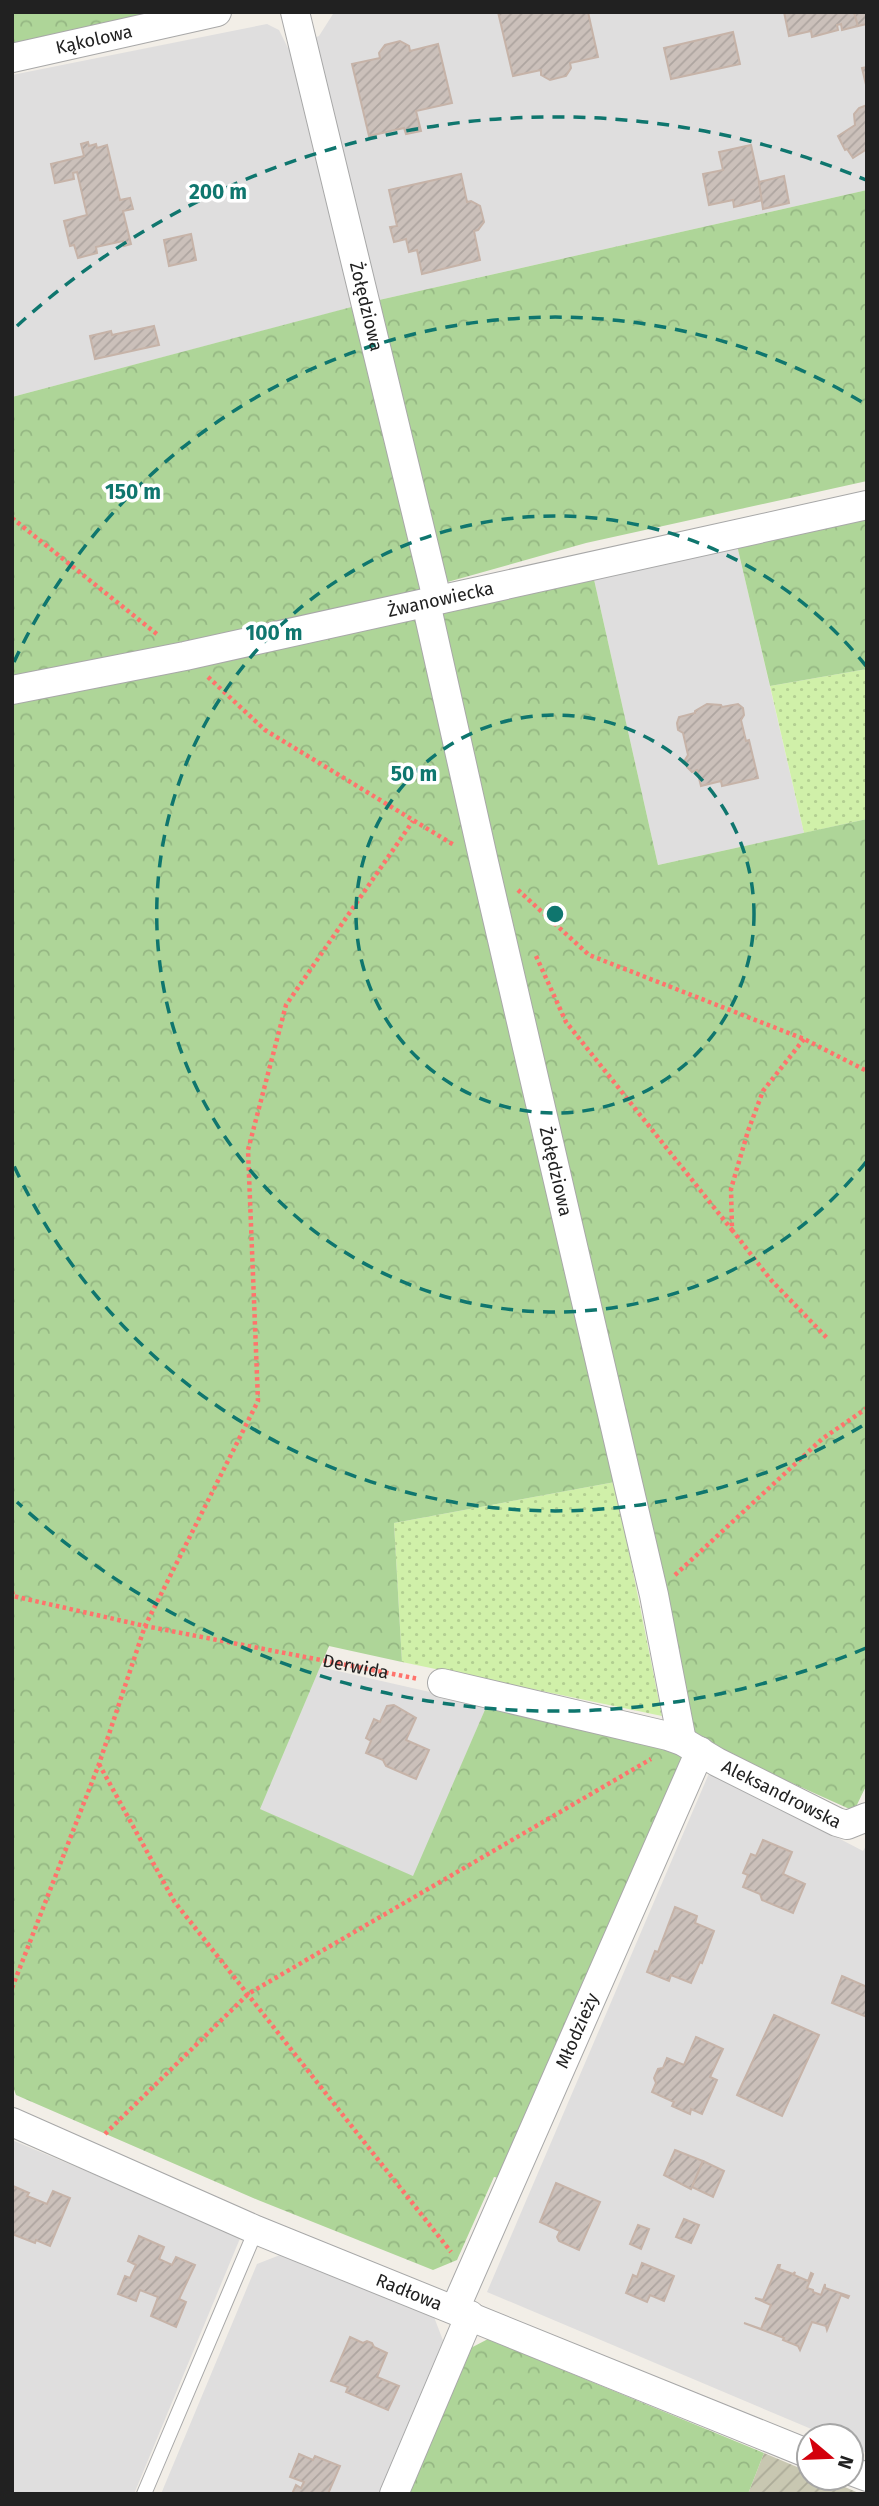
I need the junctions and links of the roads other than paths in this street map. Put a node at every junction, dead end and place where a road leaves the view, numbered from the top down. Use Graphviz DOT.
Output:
graph roads {
  1 [pos="218,12"];
  2 [pos="295,12"];
  3 [pos="12,58"];
  4 [pos="867,505"];
  5 [pos="431,601"];
  6 [pos="12,690"];
  7 [pos="442,1683"];
  8 [pos="691,1746"];
  9 [pos="867,1817"];
  10 [pos="12,2122"];
  11 [pos="256,2230"];
  12 [pos="463,2312"];
  13 [pos="795,2448"];
  14 [pos="145,2494"];
  15 [pos="394,2494"];
  1 -- 3 [label="street, Kąkolowa"];
  2 -- 5 [label="street, Żołędziowa"];
  4 -- 5 [label="street, Żwanowiecka"];
  5 -- 6 [label="street, Żwanowiecka"];
  5 -- 8 [label="street, Żołędziowa"];
  7 -- 8 [label="street"];
  8 -- 9 [label="street, Aleksandrowska"];
  8 -- 12 [label="street, Młodzieży"];
  10 -- 11 [label="street, Radłowa"];
  11 -- 12 [label="street, Radłowa"];
  11 -- 14 [label="lane"];
  12 -- 13 [label="street, Radłowa"];
  12 -- 15 [label="street, Młodzieży"];
}
